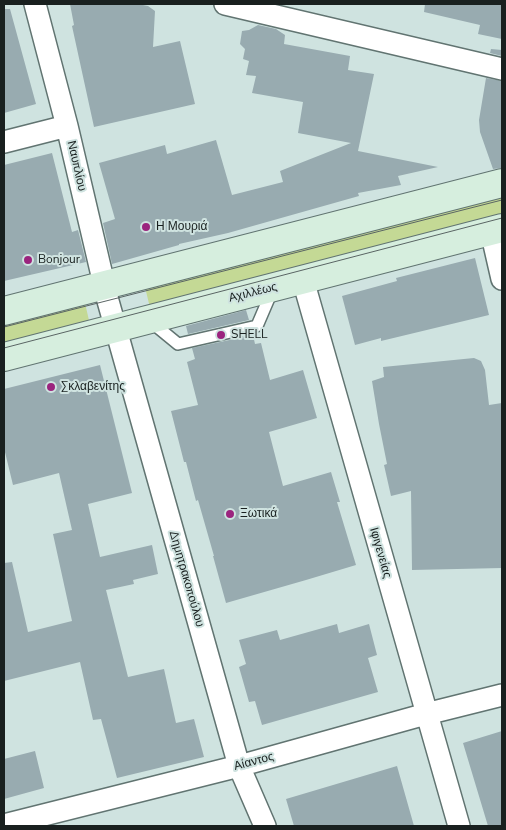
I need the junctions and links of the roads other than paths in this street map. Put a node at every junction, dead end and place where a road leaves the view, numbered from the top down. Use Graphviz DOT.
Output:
graph roads {
  1 [pos="35,4"];
  2 [pos="225,4"];
  3 [pos="502,69"];
  4 [pos="67,126"];
  5 [pos="4,142"];
  6 [pos="502,183"];
  7 [pos="497,230"];
  8 [pos="502,279"];
  9 [pos="303,280"];
  10 [pos="104,285"];
  11 [pos="4,311"];
  12 [pos="116,328"];
  13 [pos="4,357"];
  14 [pos="502,695"];
  15 [pos="426,714"];
  16 [pos="239,766"];
  17 [pos="4,825"];
  18 [pos="266,826"];
  19 [pos="459,826"];
  1 -- 4 [label="street, Ναυπλίου"];
  2 -- 3 [label="street"];
  4 -- 5 [label="street"];
  4 -- 10 [label="street, Ναυπλίου"];
  6 -- 10 [label="main road"];
  7 -- 8 [label="street"];
  7 -- 9 [label="main road, Αχιλλέως"];
  9 -- 12 [label="main road, Αχιλλέως"];
  9 -- 15 [label="street, Ιφιγενείας"];
  10 -- 11 [label="main road"];
  10 -- 12 [label="street, Ναυπλίου"];
  12 -- 13 [label="main road, Αχιλλέως"];
  12 -- 16 [label="street, Δημητρακοπούλου"];
  14 -- 15 [label="street, Αίαντος"];
  15 -- 16 [label="street, Αίαντος"];
  15 -- 19 [label="street, Ιφιγενείας"];
  16 -- 17 [label="street, Αίαντος"];
  16 -- 18 [label="street, Δημητρακοπούλου"];
}
